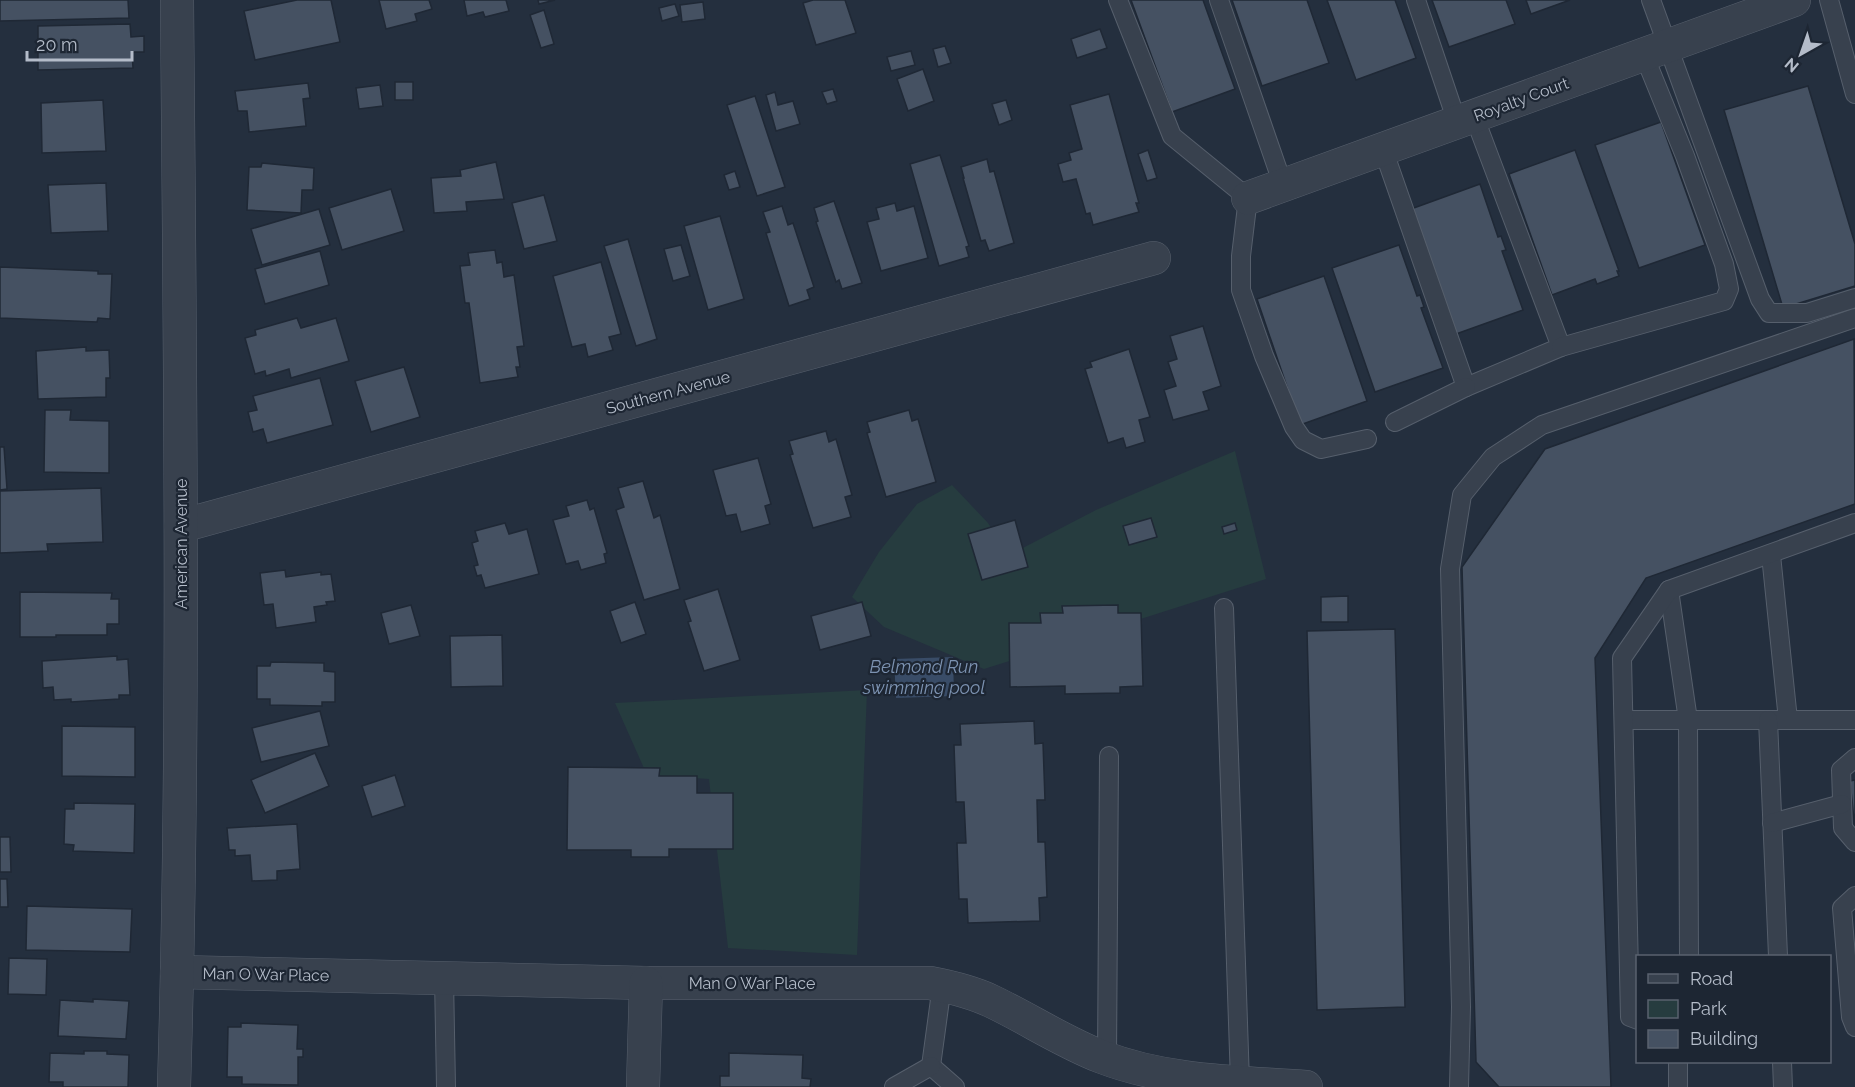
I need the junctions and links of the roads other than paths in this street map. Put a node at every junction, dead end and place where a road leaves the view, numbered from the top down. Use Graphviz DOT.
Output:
graph roads {
  1 [pos="177,0"];
  2 [pos="1118,0"];
  3 [pos="1219,0"];
  4 [pos="1416,0"];
  5 [pos="1651,0"];
  6 [pos="1794,0"];
  7 [pos="1829,0"];
  8 [pos="1657,50"];
  9 [pos="1855,94"];
  10 [pos="1466,119"];
  11 [pos="1383,149"];
  12 [pos="1283,185"];
  13 [pos="1248,198"];
  14 [pos="1154,258"];
  15 [pos="1855,298"];
  16 [pos="1855,318"];
  17 [pos="1561,347"];
  18 [pos="1466,387"];
  19 [pos="1395,422"];
  20 [pos="1367,439"];
  21 [pos="181,526"];
  22 [pos="1854,529"];
  23 [pos="1771,555"];
  24 [pos="1669,590"];
  25 [pos="1224,608"];
  26 [pos="1624,720"];
  27 [pos="1688,720"];
  28 [pos="1768,720"];
  29 [pos="1788,720"];
  30 [pos="1855,720"];
  31 [pos="1108,756"];
  32 [pos="1855,758"];
  33 [pos="1842,804"];
  34 [pos="1772,823"];
  35 [pos="1855,842"];
  36 [pos="1855,896"];
  37 [pos="1689,955"];
  38 [pos="1778,955"];
  39 [pos="177,972"];
  40 [pos="444,978"];
  41 [pos="645,983"];
  42 [pos="942,985"];
  43 [pos="1636,1019"];
  44 [pos="1855,1028"];
  45 [pos="1107,1059"];
  46 [pos="1678,1063"];
  47 [pos="1782,1063"];
  48 [pos="931,1066"];
  49 [pos="1240,1082"];
  50 [pos="174,1087"];
  51 [pos="446,1087"];
  52 [pos="643,1087"];
  53 [pos="894,1087"];
  54 [pos="955,1087"];
  55 [pos="1306,1087"];
  56 [pos="1459,1087"];
  57 [pos="1678,1087"];
  58 [pos="1783,1087"];
  1 -- 21 [label="street, American Avenue"];
  2 -- 13 [label="lane"];
  3 -- 12 [label="lane"];
  4 -- 10 [label="lane"];
  5 -- 8 [label="lane"];
  6 -- 8 [label="street, Royalty Court"];
  7 -- 9 [label="lane"];
  8 -- 10 [label="street, Royalty Court"];
  8 -- 15 [label="lane"];
  8 -- 17 [label="lane"];
  10 -- 11 [label="street, Royalty Court"];
  10 -- 17 [label="lane"];
  11 -- 12 [label="street, Royalty Court"];
  11 -- 18 [label="lane"];
  12 -- 13 [label="street, Royalty Court"];
  13 -- 20 [label="lane"];
  14 -- 21 [label="street, Southern Avenue"];
  16 -- 56 [label="lane"];
  17 -- 18 [label="lane"];
  18 -- 19 [label="lane"];
  21 -- 39 [label="street, American Avenue"];
  22 -- 23 [label="lane"];
  23 -- 24 [label="lane"];
  23 -- 29 [label="lane"];
  24 -- 26 [label="lane"];
  24 -- 27 [label="lane"];
  25 -- 49 [label="lane"];
  26 -- 27 [label="lane"];
  26 -- 43 [label="lane"];
  27 -- 28 [label="lane"];
  27 -- 37 [label="lane"];
  28 -- 29 [label="lane"];
  28 -- 34 [label="lane"];
  29 -- 30 [label="lane"];
  31 -- 45 [label="lane"];
  32 -- 33 [label="lane"];
  33 -- 34 [label="lane"];
  33 -- 35 [label="lane"];
  34 -- 38 [label="lane"];
  36 -- 44 [label="lane"];
  39 -- 40 [label="street, Man O War Place"];
  39 -- 50 [label="street, American Avenue"];
  40 -- 41 [label="street, Man O War Place"];
  40 -- 51 [label="lane"];
  41 -- 42 [label="street, Man O War Place"];
  41 -- 52 [label="street"];
  42 -- 45 [label="street, Man O War Place"];
  42 -- 48 [label="lane"];
  45 -- 49 [label="street, Man O War Place"];
  46 -- 57 [label="lane"];
  47 -- 58 [label="lane"];
  48 -- 53 [label="lane"];
  48 -- 54 [label="lane"];
  49 -- 55 [label="street, Man O War Place"];
}
